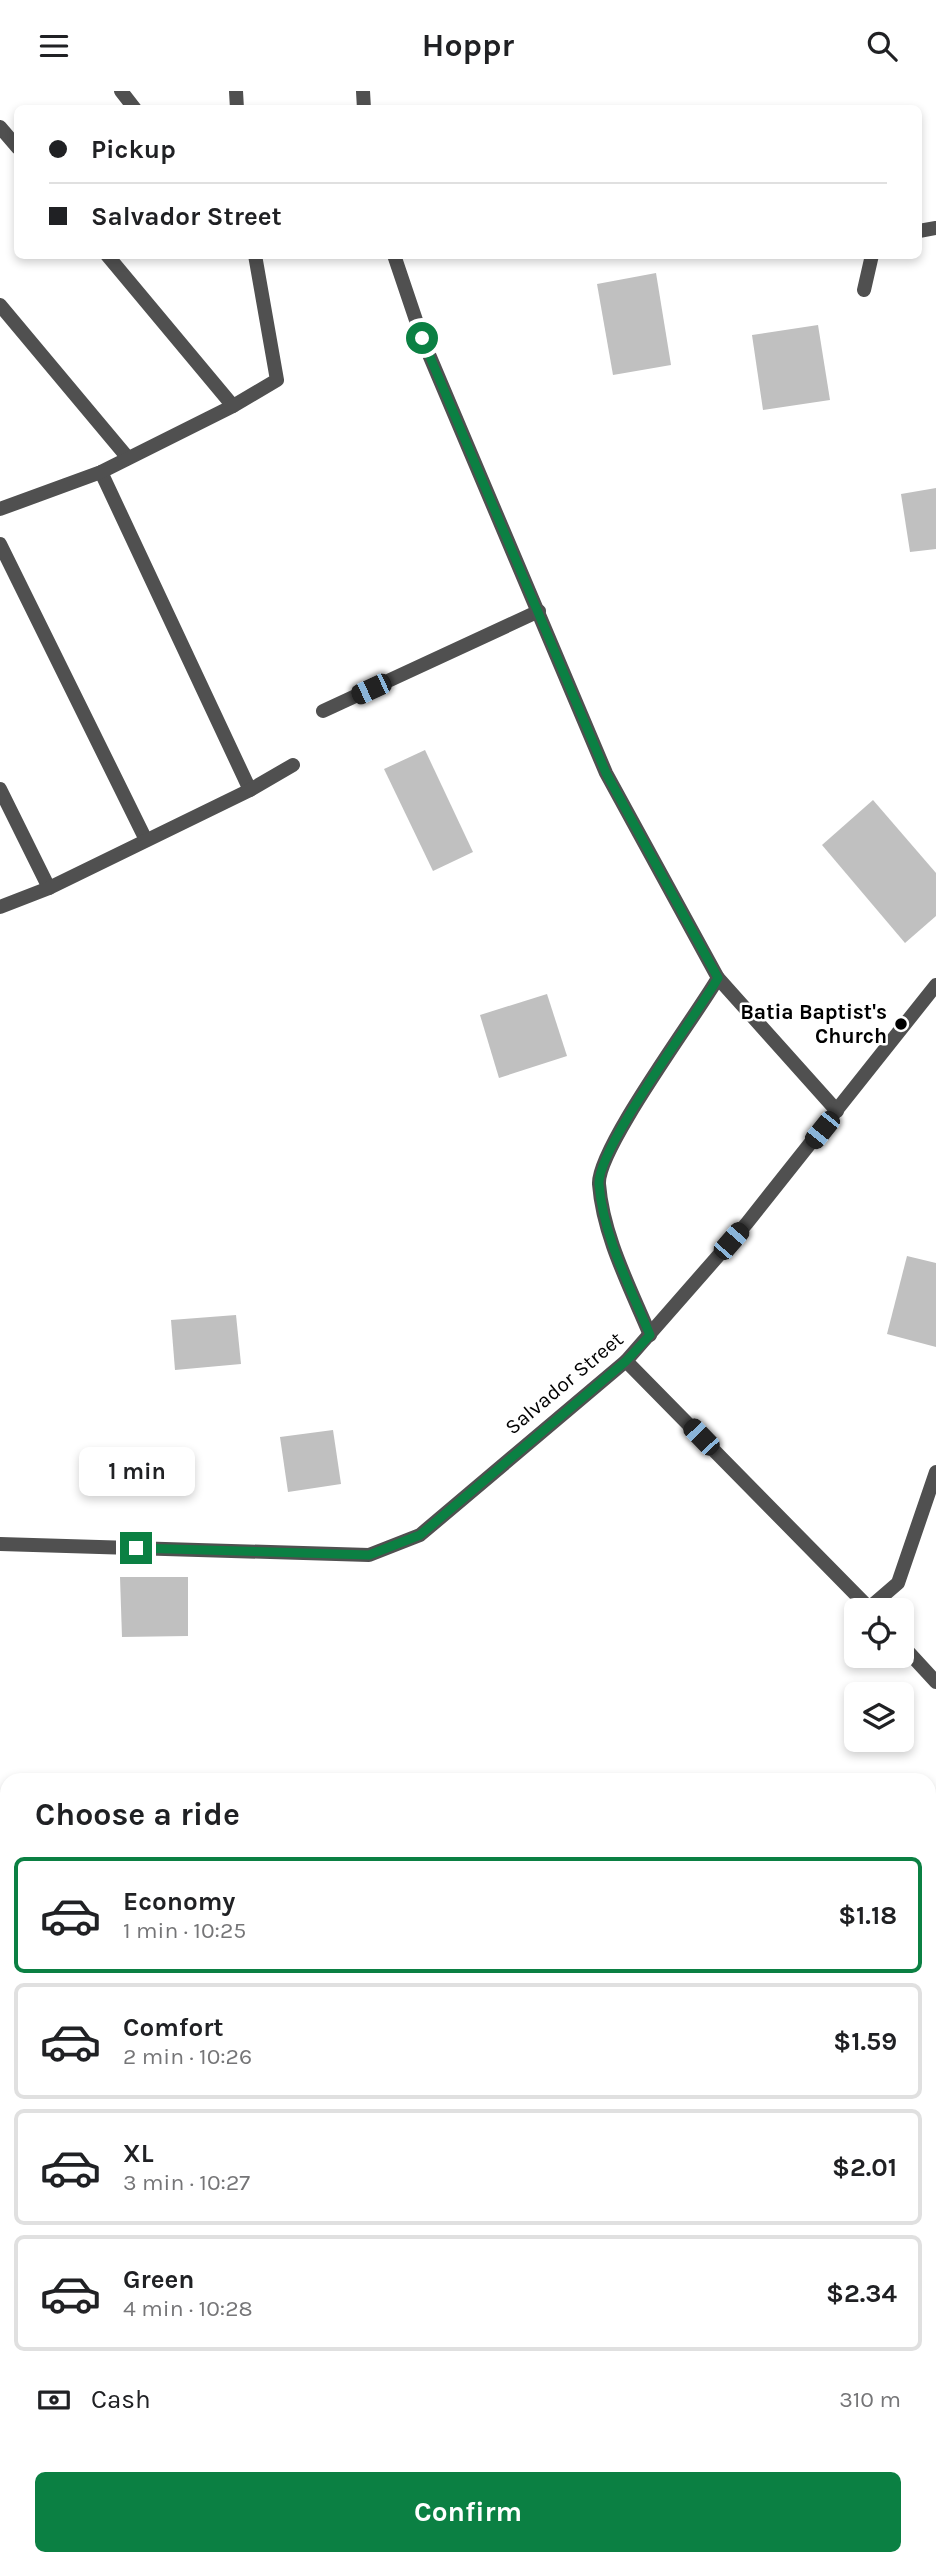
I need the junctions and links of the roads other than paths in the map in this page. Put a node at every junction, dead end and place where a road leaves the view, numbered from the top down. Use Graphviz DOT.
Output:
graph roads {
  1 [pos="121,91"];
  2 [pos="132,105"];
  3 [pos="0,127"];
  4 [pos="14,143"];
  5 [pos="110,259"];
  6 [pos="255,259"];
  7 [pos="395,259"];
  8 [pos="871,259"];
  9 [pos="864,290"];
  10 [pos="0,305"];
  11 [pos="233,406"];
  12 [pos="128,458"];
  13 [pos="101,472"];
  14 [pos="0,490"];
  15 [pos="5,506"];
  16 [pos="0,544"];
  17 [pos="539,611"];
  18 [pos="323,711"];
  19 [pos="293,765"];
  20 [pos="0,789"];
  21 [pos="250,790"];
  22 [pos="146,840"];
  23 [pos="49,888"];
  24 [pos="0,907"];
  25 [pos="718,978"];
  26 [pos="936,985"];
  27 [pos="837,1111"];
  28 [pos="650,1335"];
  29 [pos="626,1361"];
  30 [pos="936,1472"];
  31 [pos="0,1544"];
  32 [pos="859,1598"];
  33 [pos="882,1598"];
  34 [pos="914,1658"];
  35 [pos="936,1682"];
  1 -- 2 [label="street"];
  3 -- 4 [label="street"];
  5 -- 11 [label="street"];
  6 -- 11 [label="street"];
  7 -- 17 [label="street"];
  8 -- 9 [label="street"];
  10 -- 12 [label="street"];
  11 -- 12 [label="street"];
  12 -- 13 [label="street"];
  13 -- 15 [label="street"];
  13 -- 21 [label="street"];
  14 -- 15 [label="street"];
  16 -- 22 [label="street"];
  17 -- 18 [label="street"];
  17 -- 25 [label="street"];
  19 -- 21 [label="street"];
  20 -- 23 [label="street"];
  21 -- 22 [label="street"];
  22 -- 23 [label="street"];
  23 -- 24 [label="street"];
  25 -- 27 [label="street"];
  25 -- 28 [label="street"];
  26 -- 27 [label="street, Salvador Street"];
  27 -- 28 [label="street, Salvador Street"];
  28 -- 29 [label="street, Salvador Street"];
  29 -- 31 [label="street, Salvador Street"];
  29 -- 32 [label="street"];
  30 -- 33 [label="street"];
  34 -- 35 [label="street"];
}
